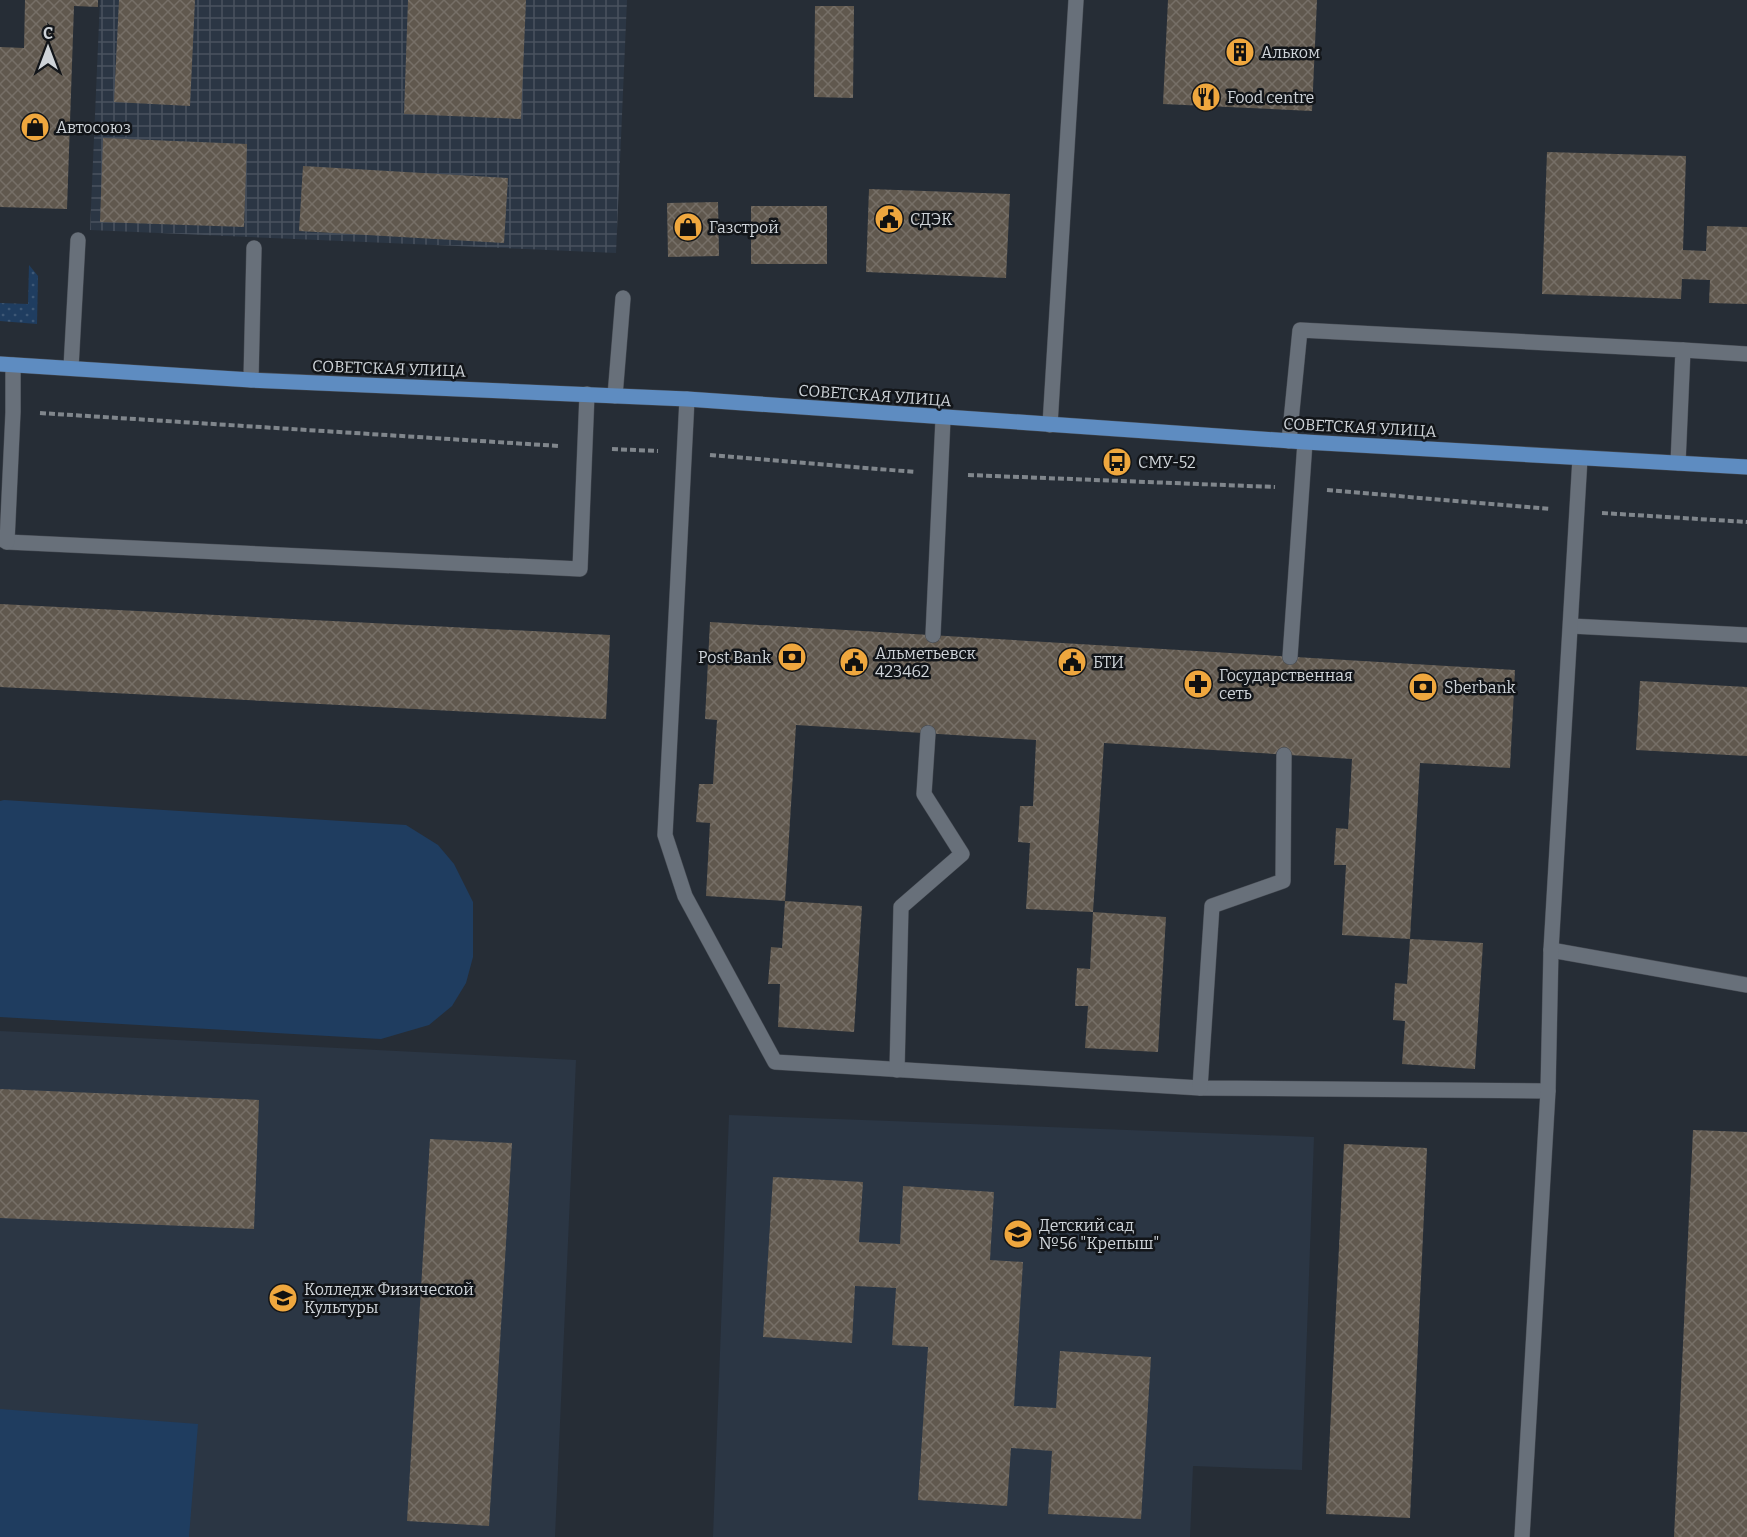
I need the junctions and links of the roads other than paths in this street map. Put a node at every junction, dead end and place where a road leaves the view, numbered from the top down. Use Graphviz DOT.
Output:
graph roads {
  1 [pos="1076,0"];
  2 [pos="78,240"];
  3 [pos="254,248"];
  4 [pos="623,298"];
  5 [pos="1683,350"];
  6 [pos="1747,354"];
  7 [pos="7,364"];
  8 [pos="71,368"];
  9 [pos="251,380"];
  10 [pos="587,394"];
  11 [pos="615,396"];
  12 [pos="687,399"];
  13 [pos="943,419"];
  14 [pos="1050,425"];
  15 [pos="1289,441"];
  16 [pos="1305,442"];
  17 [pos="1580,458"];
  18 [pos="1678,463"];
  19 [pos="1747,467"];
  20 [pos="4,540"];
  21 [pos="1571,626"];
  22 [pos="933,635"];
  23 [pos="1747,635"];
  24 [pos="1290,657"];
  25 [pos="928,733"];
  26 [pos="1284,755"];
  27 [pos="1551,950"];
  28 [pos="1747,985"];
  29 [pos="897,1070"];
  30 [pos="1200,1088"];
  31 [pos="1548,1091"];
  32 [pos="1522,1537"];
  1 -- 14 [label="lane"];
  2 -- 8 [label="lane"];
  3 -- 9 [label="lane"];
  4 -- 11 [label="lane"];
  5 -- 6 [label="lane"];
  5 -- 15 [label="lane"];
  5 -- 18 [label="lane"];
  7 -- 8 [label="main road, СОВЕТСКАЯ УЛИЦА"];
  7 -- 20 [label="lane"];
  8 -- 9 [label="main road, СОВЕТСКАЯ УЛИЦА"];
  9 -- 10 [label="main road, СОВЕТСКАЯ УЛИЦА"];
  10 -- 11 [label="main road, СОВЕТСКАЯ УЛИЦА"];
  10 -- 20 [label="lane"];
  11 -- 12 [label="main road, СОВЕТСКАЯ УЛИЦА"];
  12 -- 13 [label="main road, СОВЕТСКАЯ УЛИЦА"];
  12 -- 29 [label="lane"];
  13 -- 14 [label="main road, СОВЕТСКАЯ УЛИЦА"];
  13 -- 22 [label="lane"];
  14 -- 15 [label="main road, СОВЕТСКАЯ УЛИЦА"];
  15 -- 16 [label="main road, СОВЕТСКАЯ УЛИЦА"];
  16 -- 17 [label="main road, СОВЕТСКАЯ УЛИЦА"];
  16 -- 24 [label="lane"];
  17 -- 18 [label="main road, СОВЕТСКАЯ УЛИЦА"];
  17 -- 21 [label="lane"];
  18 -- 19 [label="main road, СОВЕТСКАЯ УЛИЦА"];
  21 -- 23 [label="lane"];
  21 -- 27 [label="lane"];
  25 -- 29 [label="lane"];
  26 -- 30 [label="lane"];
  27 -- 28 [label="lane"];
  27 -- 31 [label="lane"];
  29 -- 30 [label="lane"];
  30 -- 31 [label="lane"];
  31 -- 32 [label="lane"];
}
